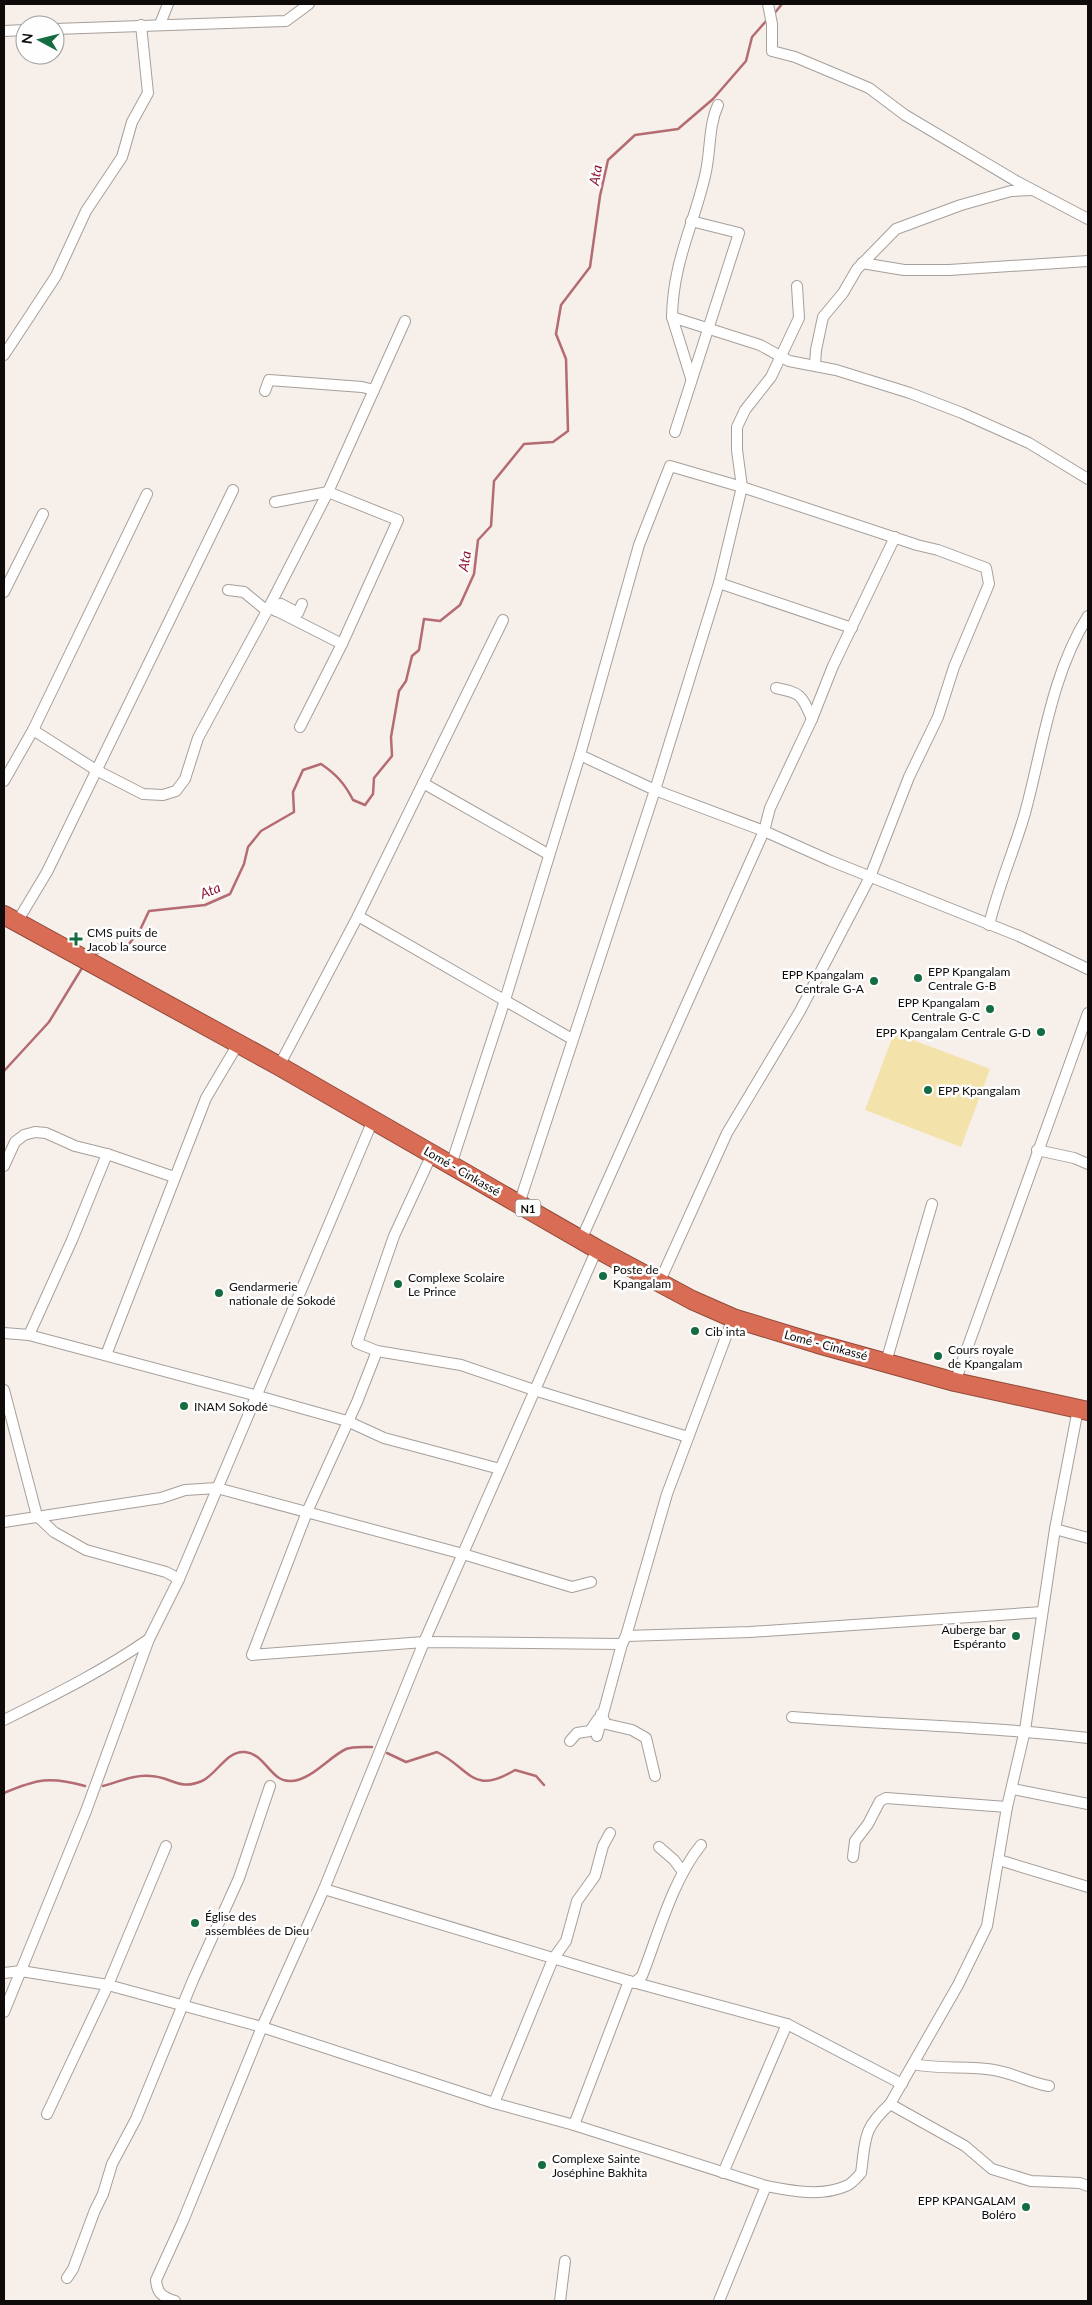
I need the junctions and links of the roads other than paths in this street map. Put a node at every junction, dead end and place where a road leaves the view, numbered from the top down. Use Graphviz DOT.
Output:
graph roads {
  1 [pos="168,4"];
  2 [pos="309,4"];
  3 [pos="768,4"];
  4 [pos="160,24"];
  5 [pos="141,25"];
  6 [pos="65,29"];
  7 [pos="718,105"];
  8 [pos="1034,190"];
  9 [pos="1088,220"];
  10 [pos="691,221"];
  11 [pos="1088,261"];
  12 [pos="862,263"];
  13 [pos="797,286"];
  14 [pos="672,317"];
  15 [pos="405,321"];
  16 [pos="710,328"];
  17 [pos="4,355"];
  18 [pos="781,356"];
  19 [pos="815,365"];
  20 [pos="691,378"];
  21 [pos="374,390"];
  22 [pos="265,391"];
  23 [pos="675,432"];
  24 [pos="1088,479"];
  25 [pos="742,487"];
  26 [pos="233,490"];
  27 [pos="328,492"];
  28 [pos="147,494"];
  29 [pos="275,502"];
  30 [pos="43,514"];
  31 [pos="895,537"];
  32 [pos="719,583"];
  33 [pos="228,590"];
  34 [pos="4,592"];
  35 [pos="302,604"];
  36 [pos="271,610"];
  37 [pos="1088,616"];
  38 [pos="504,620"];
  39 [pos="852,628"];
  40 [pos="342,644"];
  41 [pos="776,688"];
  42 [pos="812,719"];
  43 [pos="300,727"];
  44 [pos="33,730"];
  45 [pos="580,755"];
  46 [pos="96,770"];
  47 [pos="4,781"];
  48 [pos="423,783"];
  49 [pos="655,790"];
  50 [pos="764,831"];
  51 [pos="548,854"];
  52 [pos="870,877"];
  53 [pos="358,916"];
  54 [pos="10,918"];
  55 [pos="989,925"];
  56 [pos="1088,969"];
  57 [pos="505,1000"];
  58 [pos="1088,1013"];
  59 [pos="572,1039"];
  60 [pos="238,1044"];
  61 [pos="278,1066"];
  62 [pos="373,1120"];
  63 [pos="1037,1150"];
  64 [pos="107,1154"];
  65 [pos="432,1154"];
  66 [pos="1088,1164"];
  67 [pos="451,1165"];
  68 [pos="4,1166"];
  69 [pos="174,1177"];
  70 [pos="519,1204"];
  71 [pos="932,1204"];
  72 [pos="581,1240"];
  73 [pos="597,1249"];
  74 [pos="659,1283"];
  75 [pos="733,1318"];
  76 [pos="4,1334"];
  77 [pos="29,1335"];
  78 [pos="377,1351"];
  79 [pos="106,1355"];
  80 [pos="886,1362"];
  81 [pos="955,1382"];
  82 [pos="4,1390"];
  83 [pos="534,1390"];
  84 [pos="258,1396"];
  85 [pos="1083,1410"];
  86 [pos="347,1421"];
  87 [pos="688,1437"];
  88 [pos="500,1469"];
  89 [pos="217,1488"];
  90 [pos="307,1512"];
  91 [pos="37,1516"];
  92 [pos="4,1522"];
  93 [pos="1055,1529"];
  94 [pos="1088,1538"];
  95 [pos="463,1554"];
  96 [pos="179,1579"];
  97 [pos="592,1582"];
  98 [pos="1042,1612"];
  99 [pos="149,1639"];
  100 [pos="624,1640"];
  101 [pos="424,1642"];
  102 [pos="601,1714"];
  103 [pos="792,1716"];
  104 [pos="4,1720"];
  105 [pos="1025,1730"];
  106 [pos="597,1736"];
  107 [pos="1088,1738"];
  108 [pos="570,1741"];
  109 [pos="655,1776"];
  110 [pos="270,1786"];
  111 [pos="1013,1789"];
  112 [pos="1088,1804"];
  113 [pos="1007,1807"];
  114 [pos="610,1832"];
  115 [pos="700,1845"];
  116 [pos="166,1846"];
  117 [pos="659,1847"];
  118 [pos="853,1857"];
  119 [pos="999,1860"];
  120 [pos="683,1872"];
  121 [pos="1088,1887"];
  122 [pos="324,1889"];
  123 [pos="553,1959"];
  124 [pos="22,1971"];
  125 [pos="4,1974"];
  126 [pos="632,1982"];
  127 [pos="108,1984"];
  128 [pos="184,2006"];
  129 [pos="4,2012"];
  130 [pos="787,2024"];
  131 [pos="262,2027"];
  132 [pos="913,2064"];
  133 [pos="902,2084"];
  134 [pos="1049,2086"];
  135 [pos="494,2103"];
  136 [pos="890,2104"];
  137 [pos="47,2114"];
  138 [pos="574,2125"];
  139 [pos="724,2173"];
  140 [pos="1086,2181"];
  141 [pos="766,2186"];
  142 [pos="565,2261"];
  143 [pos="66,2278"];
  144 [pos="175,2301"];
  145 [pos="560,2301"];
  146 [pos="719,2301"];
  1 -- 4 [label="street"];
  2 -- 4 [label="street"];
  3 -- 8 [label="street"];
  4 -- 5 [label="street"];
  5 -- 6 [label="street"];
  5 -- 17 [label="street"];
  7 -- 10 [label="street"];
  8 -- 9 [label="street"];
  8 -- 12 [label="street"];
  10 -- 14 [label="street"];
  10 -- 16 [label="street"];
  11 -- 12 [label="street"];
  12 -- 19 [label="street"];
  13 -- 18 [label="street"];
  14 -- 16 [label="street"];
  14 -- 20 [label="street"];
  15 -- 21 [label="street"];
  16 -- 18 [label="street"];
  16 -- 20 [label="street"];
  18 -- 19 [label="street"];
  18 -- 25 [label="street"];
  19 -- 24 [label="street"];
  20 -- 23 [label="street"];
  21 -- 22 [label="street"];
  21 -- 27 [label="street"];
  25 -- 31 [label="street"];
  25 -- 32 [label="street"];
  25 -- 45 [label="street"];
  26 -- 46 [label="street"];
  27 -- 29 [label="street"];
  27 -- 36 [label="street"];
  27 -- 40 [label="street"];
  28 -- 44 [label="street"];
  30 -- 34 [label="street"];
  31 -- 39 [label="street"];
  31 -- 52 [label="street"];
  32 -- 39 [label="street"];
  32 -- 49 [label="street"];
  33 -- 36 [label="street"];
  35 -- 36 [label="street"];
  36 -- 40 [label="street"];
  36 -- 46 [label="street"];
  37 -- 55 [label="street"];
  38 -- 48 [label="street"];
  39 -- 42 [label="street"];
  40 -- 43 [label="street"];
  41 -- 42 [label="street"];
  42 -- 50 [label="street"];
  44 -- 46 [label="street"];
  44 -- 47 [label="street"];
  45 -- 49 [label="street"];
  45 -- 51 [label="street"];
  46 -- 54 [label="street"];
  48 -- 51 [label="street"];
  48 -- 53 [label="street"];
  49 -- 50 [label="street"];
  49 -- 59 [label="street"];
  50 -- 52 [label="street"];
  50 -- 72 [label="street"];
  51 -- 57 [label="street"];
  52 -- 55 [label="street"];
  52 -- 74 [label="street"];
  53 -- 57 [label="street"];
  53 -- 61 [label="street"];
  54 -- 60 [label="highway, Lomé - Cinkassé / N1"];
  55 -- 56 [label="street"];
  57 -- 59 [label="street"];
  57 -- 67 [label="street"];
  58 -- 63 [label="street"];
  59 -- 70 [label="street"];
  60 -- 61 [label="highway, Lomé - Cinkassé / N1"];
  60 -- 69 [label="street"];
  61 -- 62 [label="highway, Lomé - Cinkassé / N1"];
  62 -- 65 [label="highway, Lomé - Cinkassé / N1"];
  62 -- 84 [label="street"];
  63 -- 66 [label="street"];
  63 -- 81 [label="street"];
  64 -- 68 [label="street"];
  64 -- 69 [label="street"];
  64 -- 77 [label="street"];
  65 -- 67 [label="highway, Lomé - Cinkassé / N1"];
  65 -- 78 [label="street"];
  67 -- 70 [label="highway, Lomé - Cinkassé / N1"];
  69 -- 79 [label="street"];
  70 -- 72 [label="highway, Lomé - Cinkassé / N1"];
  71 -- 80 [label="street"];
  72 -- 73 [label="highway, Lomé - Cinkassé / N1"];
  73 -- 74 [label="highway, Lomé - Cinkassé / N1"];
  73 -- 83 [label="street"];
  74 -- 75 [label="highway, Lomé - Cinkassé / N1"];
  75 -- 80 [label="highway, Lomé - Cinkassé / N1"];
  75 -- 87 [label="street"];
  76 -- 77 [label="street"];
  77 -- 79 [label="street"];
  78 -- 83 [label="street"];
  78 -- 86 [label="street"];
  79 -- 84 [label="street"];
  80 -- 81 [label="highway, Lomé - Cinkassé / N1"];
  81 -- 85 [label="highway, Lomé - Cinkassé / N1"];
  82 -- 91 [label="street"];
  83 -- 87 [label="street"];
  83 -- 88 [label="street"];
  84 -- 86 [label="street"];
  84 -- 89 [label="street"];
  85 -- 93 [label="street"];
  86 -- 88 [label="street"];
  86 -- 90 [label="street"];
  87 -- 100 [label="street"];
  88 -- 95 [label="street"];
  89 -- 90 [label="street"];
  89 -- 91 [label="street"];
  89 -- 96 [label="street"];
  90 -- 95 [label="street"];
  90 -- 101 [label="street"];
  91 -- 92 [label="street"];
  91 -- 96 [label="street"];
  93 -- 94 [label="street"];
  93 -- 98 [label="street"];
  95 -- 97 [label="street"];
  95 -- 101 [label="street"];
  96 -- 99 [label="street"];
  98 -- 100 [label="street"];
  98 -- 105 [label="street"];
  99 -- 104 [label="street"];
  99 -- 124 [label="street"];
  100 -- 101 [label="street"];
  100 -- 102 [label="street"];
  101 -- 122 [label="street"];
  102 -- 106 [label="street"];
  102 -- 108 [label="street"];
  102 -- 109 [label="street"];
  103 -- 105 [label="street"];
  105 -- 107 [label="street"];
  105 -- 111 [label="street"];
  110 -- 128 [label="street"];
  111 -- 112 [label="street"];
  111 -- 113 [label="street"];
  113 -- 118 [label="street"];
  113 -- 119 [label="street"];
  114 -- 123 [label="street"];
  115 -- 120 [label="street"];
  116 -- 127 [label="street"];
  117 -- 120 [label="street"];
  119 -- 121 [label="street"];
  119 -- 132 [label="street"];
  120 -- 126 [label="street"];
  122 -- 123 [label="street"];
  122 -- 131 [label="street"];
  123 -- 126 [label="street"];
  123 -- 135 [label="street"];
  124 -- 125 [label="street"];
  124 -- 127 [label="street"];
  124 -- 129 [label="street"];
  126 -- 130 [label="street"];
  126 -- 138 [label="street"];
  127 -- 128 [label="street"];
  127 -- 137 [label="street"];
  128 -- 131 [label="street"];
  128 -- 143 [label="street"];
  130 -- 133 [label="street"];
  130 -- 139 [label="street"];
  131 -- 135 [label="street"];
  131 -- 144 [label="street"];
  132 -- 133 [label="street"];
  132 -- 134 [label="street"];
  133 -- 136 [label="street"];
  135 -- 138 [label="street"];
  136 -- 140 [label="street"];
  136 -- 141 [label="street"];
  138 -- 139 [label="street"];
  139 -- 141 [label="street"];
  141 -- 146 [label="street"];
  142 -- 145 [label="street"];
}
